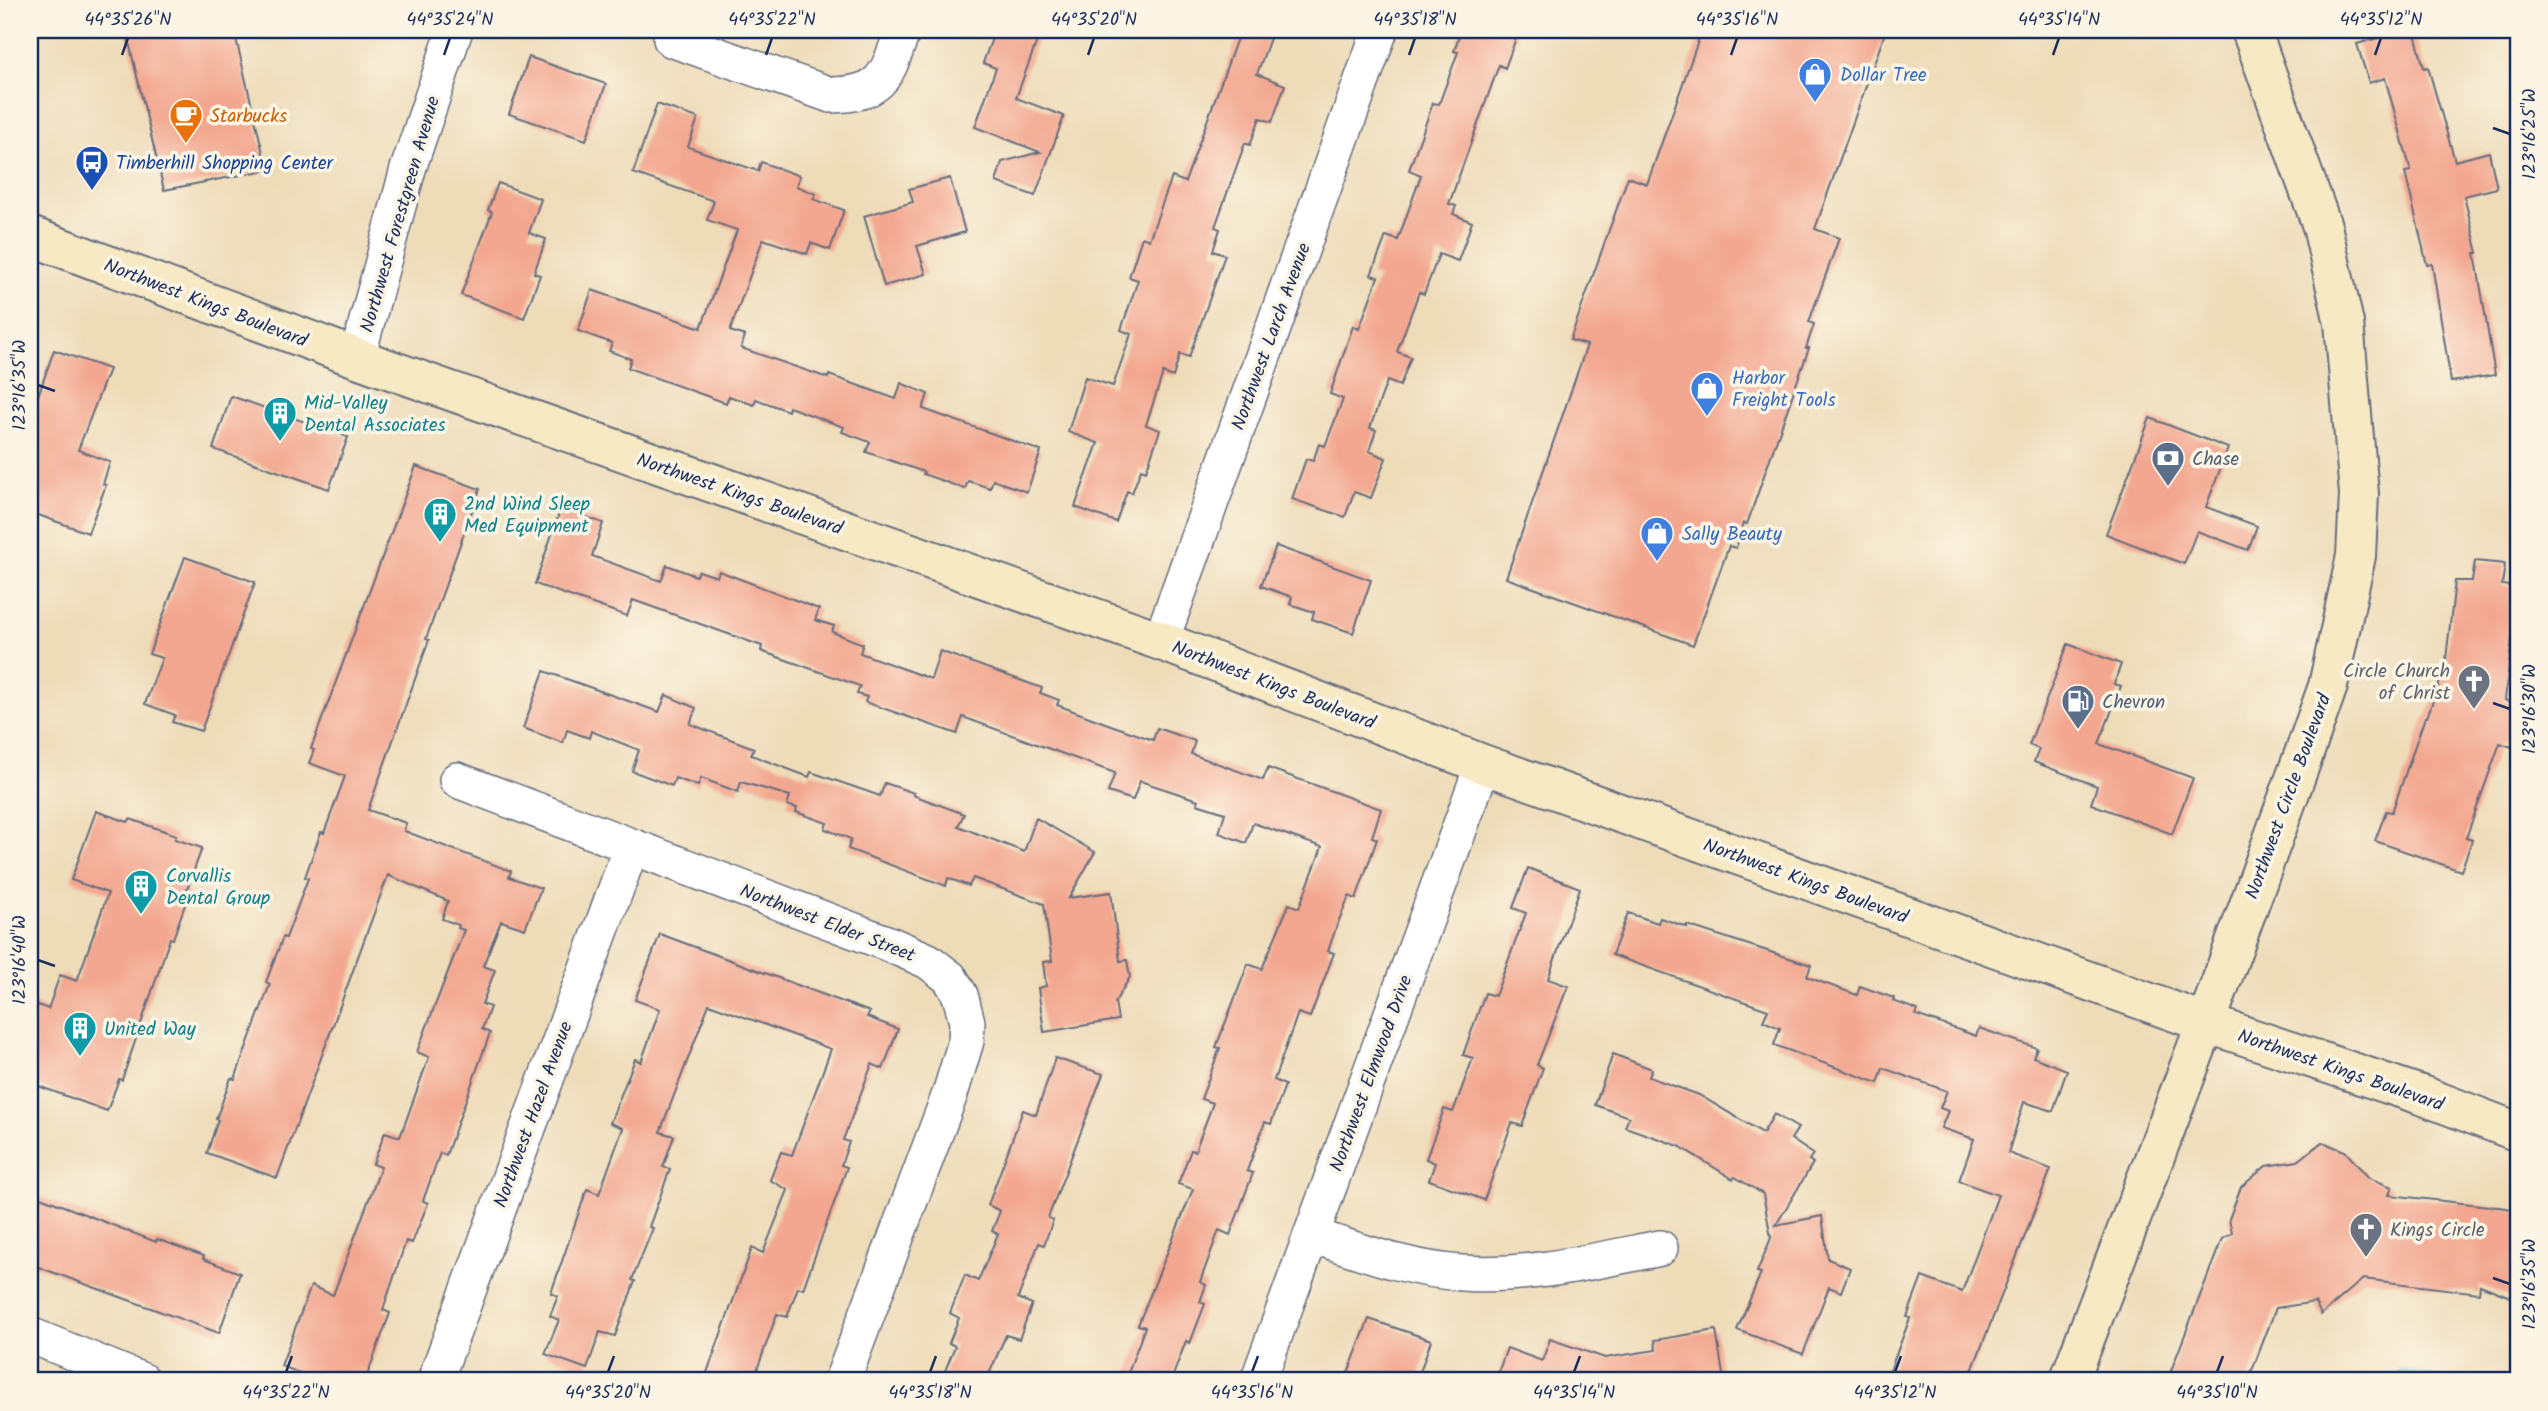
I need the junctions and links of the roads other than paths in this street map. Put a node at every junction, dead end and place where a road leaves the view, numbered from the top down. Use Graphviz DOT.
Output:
graph roads {
  1 [pos="455,30"];
  2 [pos="903,30"];
  3 [pos="1380,30"];
  4 [pos="2251,30"];
  5 [pos="671,39"];
  6 [pos="30,236"];
  7 [pos="357,358"];
  8 [pos="1161,641"];
  9 [pos="1483,764"];
  10 [pos="457,780"];
  11 [pos="631,848"];
  12 [pos="2206,1023"];
  13 [pos="2518,1132"];
  14 [pos="1311,1235"];
  15 [pos="1660,1248"];
  16 [pos="30,1335"];
  17 [pos="143,1381"];
  18 [pos="435,1381"];
  19 [pos="842,1381"];
  20 [pos="1258,1381"];
  21 [pos="2069,1381"];
  1 -- 7 [label="street, Northwest Forestgreen Avenue"];
  2 -- 5 [label="street"];
  3 -- 8 [label="street, Northwest Larch Avenue"];
  4 -- 12 [label="main road, Northwest Circle Boulevard"];
  6 -- 7 [label="main road, Northwest Kings Boulevard"];
  7 -- 8 [label="main road, Northwest Kings Boulevard"];
  8 -- 9 [label="main road, Northwest Kings Boulevard"];
  9 -- 12 [label="main road, Northwest Kings Boulevard"];
  9 -- 14 [label="street, Northwest Elmwood Drive"];
  10 -- 11 [label="street, Northwest Elder Street"];
  11 -- 18 [label="street, Northwest Hazel Avenue"];
  11 -- 19 [label="street, Northwest Elder Street"];
  12 -- 13 [label="main road, Northwest Kings Boulevard"];
  12 -- 21 [label="main road, Northwest Circle Boulevard"];
  14 -- 15 [label="street"];
  14 -- 20 [label="street, Northwest Elmwood Drive"];
  16 -- 17 [label="street"];
}
